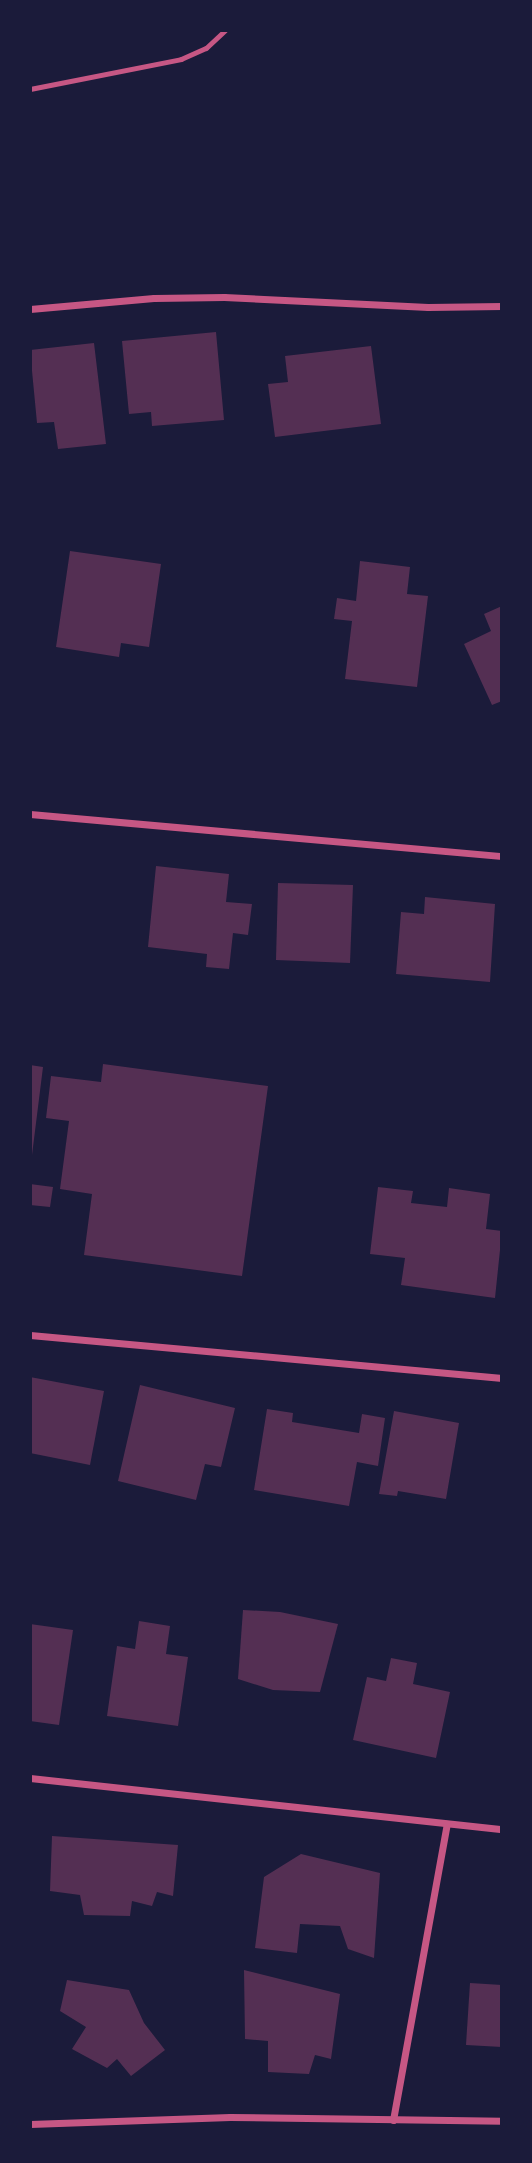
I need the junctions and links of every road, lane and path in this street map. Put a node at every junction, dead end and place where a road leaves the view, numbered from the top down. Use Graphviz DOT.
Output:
graph roads {
  1 [pos="225,30"];
  2 [pos="30,89"];
  3 [pos="502,306"];
  4 [pos="30,309"];
  5 [pos="30,814"];
  6 [pos="502,856"];
  7 [pos="30,1335"];
  8 [pos="502,1378"];
  9 [pos="30,1779"];
  10 [pos="447,1824"];
  11 [pos="502,1829"];
  12 [pos="393,2120"];
  13 [pos="502,2121"];
  14 [pos="30,2124"];
  1 -- 2 [label="lane"];
  3 -- 4 [label="street"];
  5 -- 6 [label="street"];
  7 -- 8 [label="street"];
  9 -- 10 [label="street"];
  10 -- 11 [label="street"];
  10 -- 12 [label="street"];
  12 -- 13 [label="street"];
  12 -- 14 [label="street"];
}
